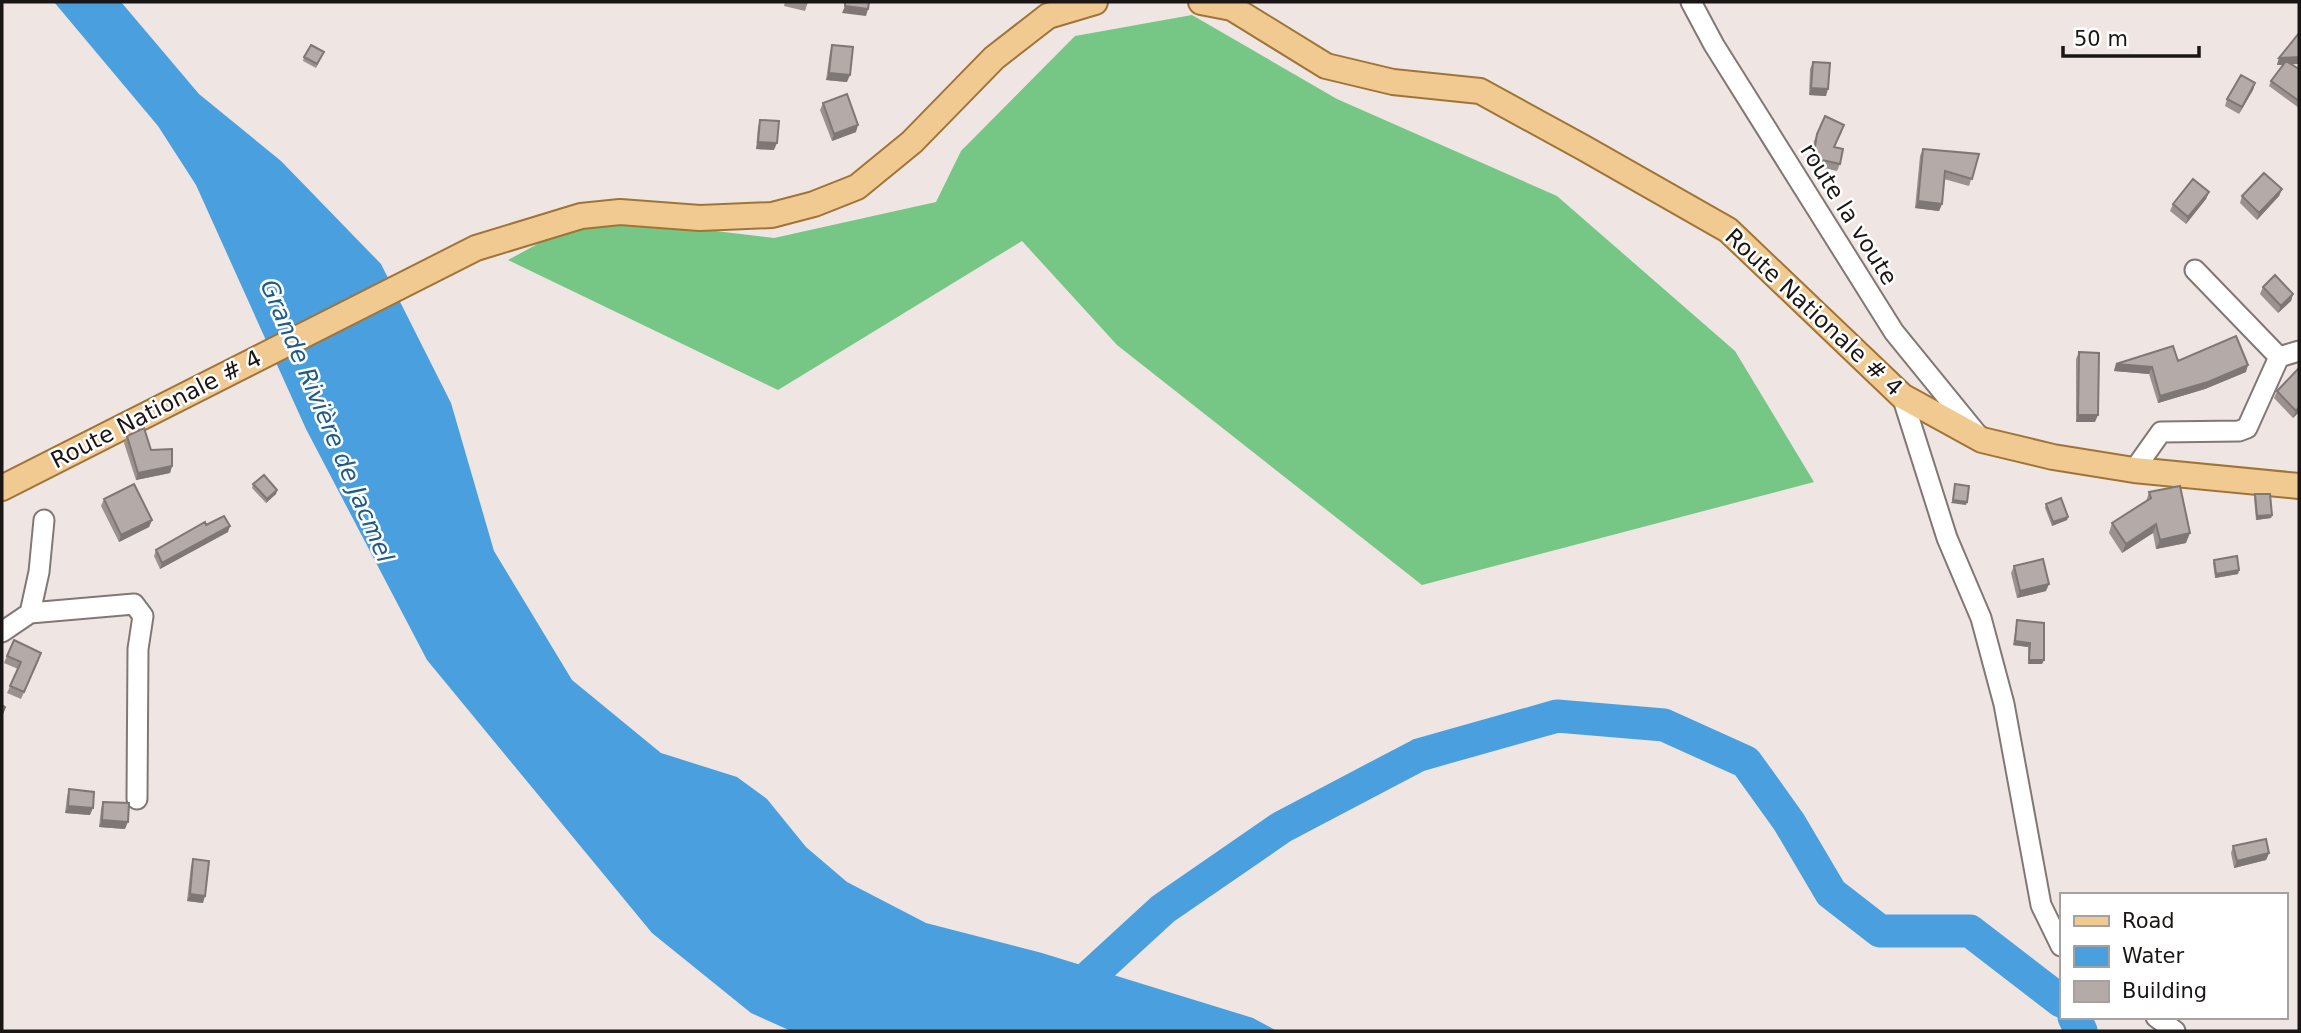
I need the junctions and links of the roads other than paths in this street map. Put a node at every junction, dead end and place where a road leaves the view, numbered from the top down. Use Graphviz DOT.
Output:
graph roads {
  1 [pos="1095,2"];
  2 [pos="1201,2"];
  3 [pos="1691,2"];
  4 [pos="2194,270"];
  5 [pos="2299,351"];
  6 [pos="2279,357"];
  7 [pos="1902,396"];
  8 [pos="1982,440"];
  9 [pos="2134,470"];
  10 [pos="2299,485"];
  11 [pos="2,488"];
  12 [pos="44,520"];
  13 [pos="30,613"];
  14 [pos="2,632"];
  15 [pos="137,799"];
  16 [pos="2060,944"];
  17 [pos="2158,1019"];
  18 [pos="2175,1031"];
  1 -- 11 [label="main road, Route Nationale # 4"];
  2 -- 7 [label="main road, Route Nationale # 4"];
  3 -- 8 [label="street, route la voute"];
  4 -- 6 [label="street"];
  5 -- 6 [label="street"];
  6 -- 9 [label="street"];
  7 -- 8 [label="main road, Route Nationale # 4"];
  7 -- 16 [label="street"];
  8 -- 9 [label="main road, Route Nationale # 4"];
  9 -- 10 [label="main road, Route Nationale # 4"];
  12 -- 13 [label="street"];
  13 -- 14 [label="street"];
  13 -- 15 [label="street"];
  17 -- 18 [label="street"];
}
